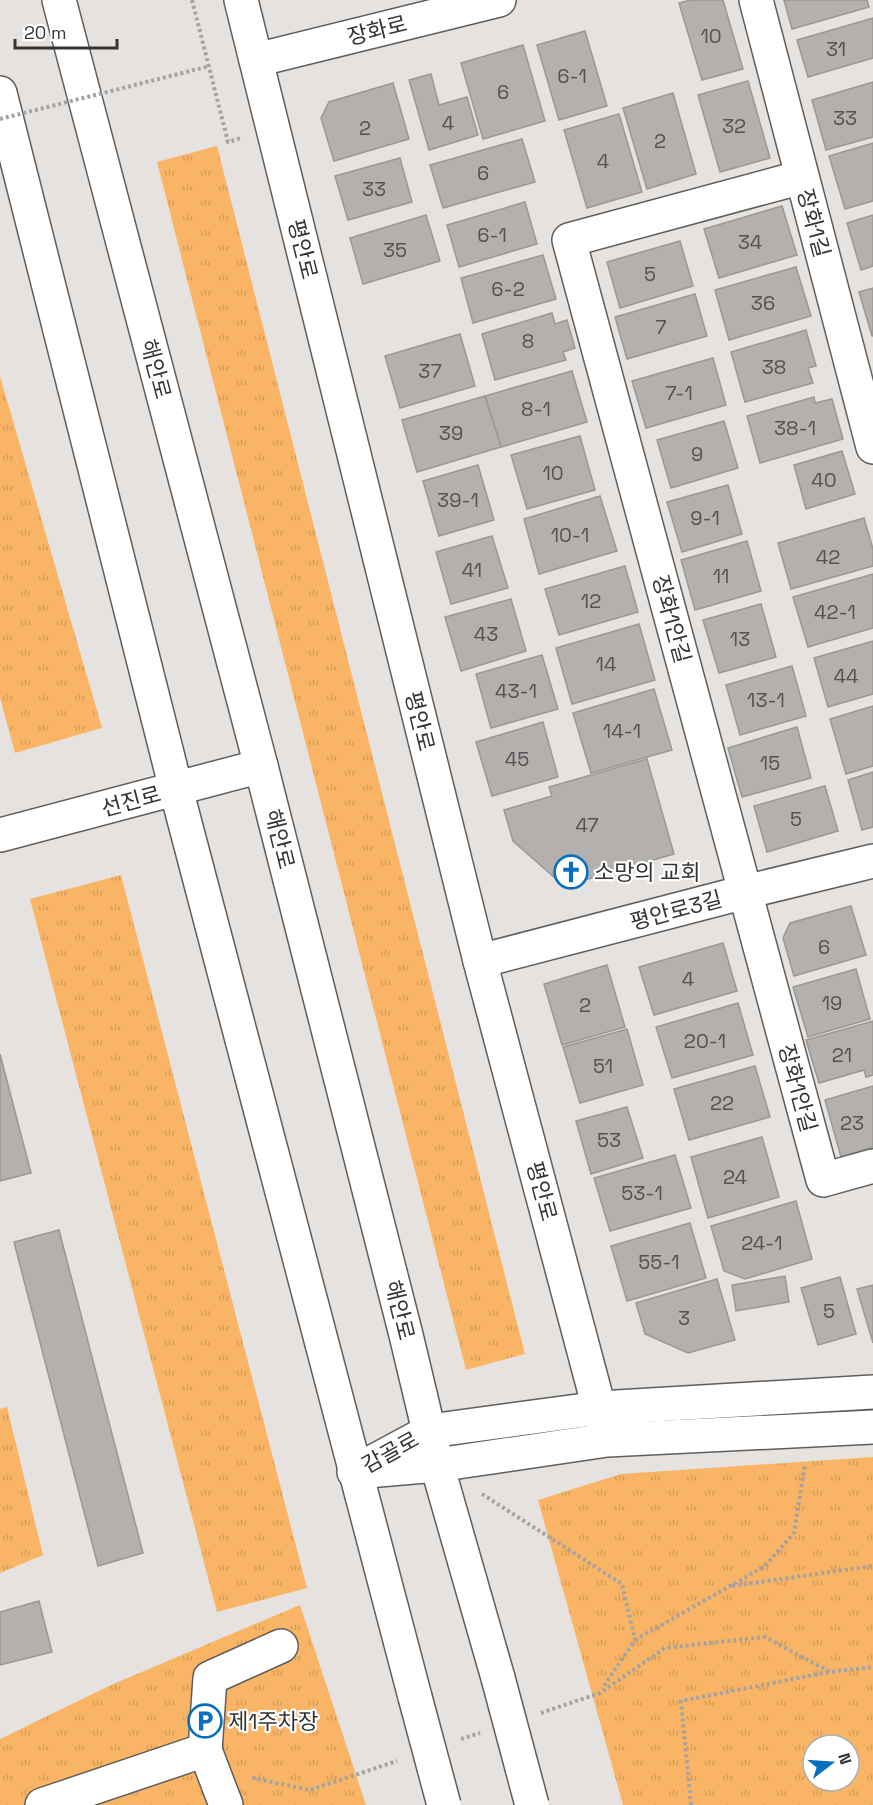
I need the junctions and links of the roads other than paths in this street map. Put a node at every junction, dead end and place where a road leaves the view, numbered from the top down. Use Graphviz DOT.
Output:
graph roads {
  1 [pos="59,0"];
  2 [pos="241,0"];
  3 [pos="499,0"];
  4 [pos="756,0"];
  5 [pos="256,60"];
  6 [pos="0,93"];
  7 [pos="802,177"];
  8 [pos="873,447"];
  9 [pos="261,766"];
  10 [pos="176,789"];
  11 [pos="0,835"];
  12 [pos="873,861"];
  13 [pos="745,891"];
  14 [pos="480,961"];
  15 [pos="873,1166"];
  16 [pos="873,1392"];
  17 [pos="600,1408"];
  18 [pos="873,1427"];
  19 [pos="430,1431"];
  20 [pos="607,1440"];
  21 [pos="437,1465"];
  22 [pos="354,1472"];
  23 [pos="281,1646"];
  24 [pos="209,1760"];
  25 [pos="42,1805"];
  26 [pos="226,1805"];
  27 [pos="444,1805"];
  28 [pos="532,1805"];
  1 -- 9 [label="main road, 해안로"];
  2 -- 5 [label="main road, 평안로"];
  3 -- 5 [label="main road, 장화로"];
  4 -- 7 [label="main road, 장화1길"];
  5 -- 14 [label="main road, 평안로"];
  6 -- 10 [label="main road"];
  7 -- 8 [label="main road, 장화1길"];
  7 -- 13 [label="main road, 장화1안길"];
  9 -- 10 [label="main road, 선진로"];
  9 -- 19 [label="main road, 해안로"];
  10 -- 11 [label="main road, 선진로"];
  10 -- 22 [label="main road"];
  12 -- 13 [label="main road, 평안로3길"];
  13 -- 14 [label="main road, 평안로3길"];
  13 -- 15 [label="main road, 장화1안길"];
  14 -- 17 [label="main road, 평안로"];
  16 -- 17 [label="main road, 감골로"];
  17 -- 19 [label="main road, 감골로"];
  17 -- 20 [label="main road, 평안로"];
  18 -- 20 [label="main road, 감골로"];
  19 -- 21 [label="main road, 해안로"];
  19 -- 22 [label="main road, 감골로"];
  20 -- 21 [label="main road, 감골로"];
  21 -- 22 [label="main road, 감골로"];
  21 -- 28 [label="main road, 해안로, bridge"];
  22 -- 27 [label="main road, bridge"];
  23 -- 24 [label="main road"];
  24 -- 25 [label="main road"];
  24 -- 26 [label="main road"];
}
